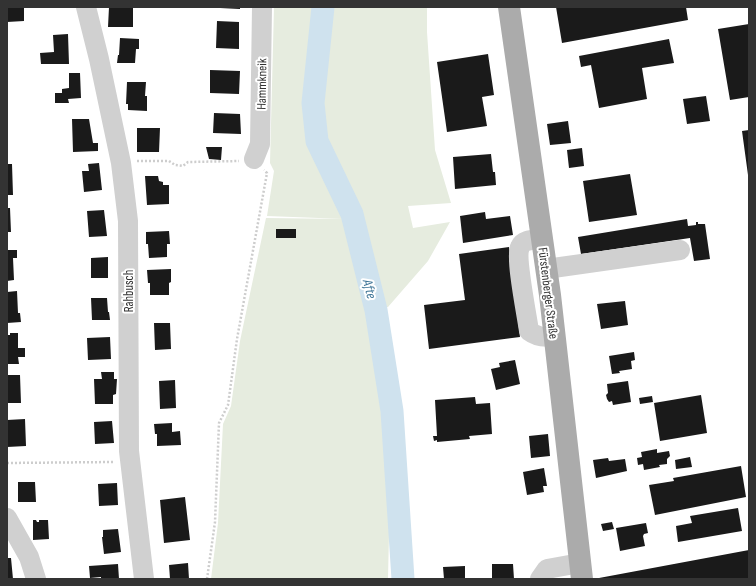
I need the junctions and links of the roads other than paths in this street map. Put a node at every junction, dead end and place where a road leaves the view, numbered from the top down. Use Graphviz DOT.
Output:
graph roads {
  1 [pos="86,7"];
  2 [pos="262,7"];
  3 [pos="509,7"];
  4 [pos="254,159"];
  5 [pos="542,239"];
  6 [pos="680,250"];
  7 [pos="546,268"];
  8 [pos="554,336"];
  9 [pos="7,518"];
  10 [pos="581,571"];
  11 [pos="36,579"];
  12 [pos="144,579"];
  13 [pos="540,579"];
  1 -- 12 [label="street, Rahbusch"];
  2 -- 4 [label="street, Hammkneik"];
  3 -- 5 [label="main road, Fürstenberger Straße"];
  5 -- 7 [label="main road, Fürstenberger Straße"];
  5 -- 8 [label="street"];
  6 -- 7 [label="street"];
  7 -- 8 [label="main road, Fürstenberger Straße"];
  8 -- 10 [label="main road, Fürstenberger Straße"];
  9 -- 11 [label="street"];
  10 -- 13 [label="street"];
}
